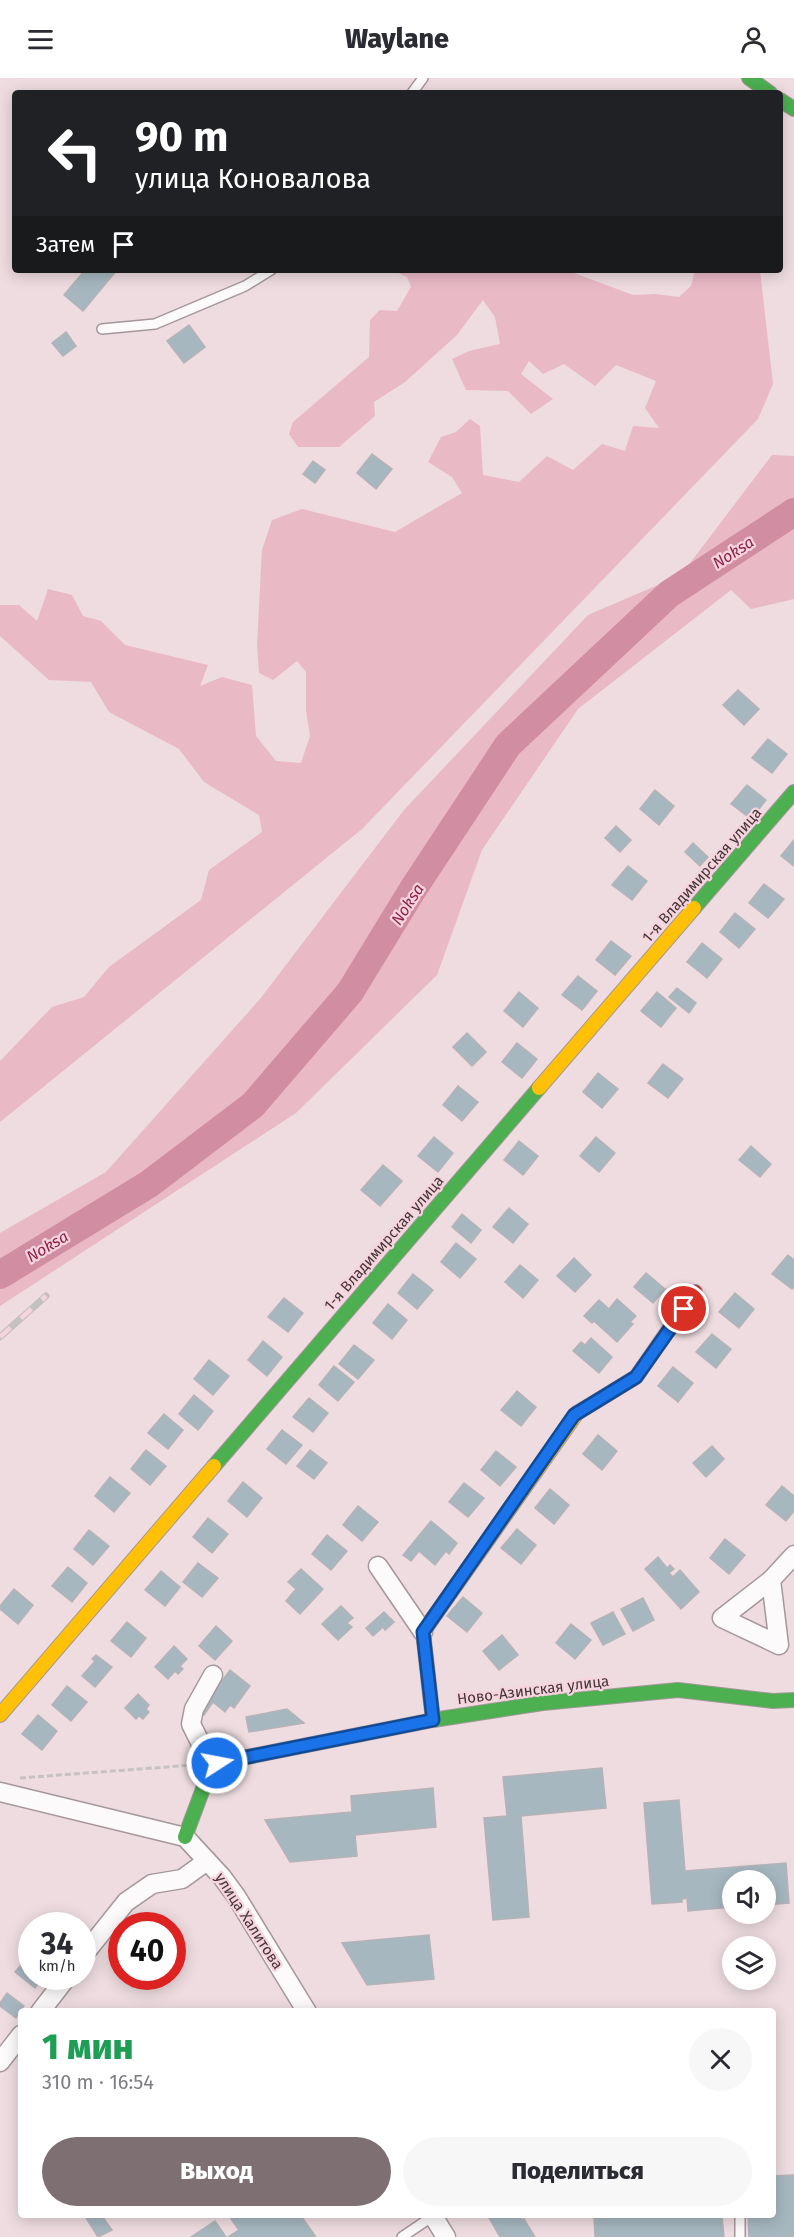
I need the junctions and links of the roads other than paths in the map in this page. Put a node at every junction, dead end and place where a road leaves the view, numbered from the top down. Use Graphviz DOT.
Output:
graph roads {
  1 [pos="423,78"];
  2 [pos="749,78"];
  3 [pos="413,90"];
  4 [pos="767,90"];
  5 [pos="266,273"];
  6 [pos="102,328"];
  7 [pos="794,792"];
  8 [pos="695,1292"];
  9 [pos="794,1555"];
  10 [pos="378,1566"];
  11 [pos="771,1580"];
  12 [pos="423,1632"];
  13 [pos="213,1675"];
  14 [pos="794,1700"];
  15 [pos="0,1715"];
  16 [pos="433,1720"];
  17 [pos="217,1763"];
  18 [pos="6,1785"];
  19 [pos="185,1837"];
  20 [pos="207,1861"];
  21 [pos="96,1940"];
  22 [pos="57,1990"];
  23 [pos="43,2008"];
  24 [pos="305,2008"];
  25 [pos="18,2039"];
  26 [pos="0,2062"];
  27 [pos="430,2218"];
  28 [pos="434,2218"];
  29 [pos="740,2218"];
  30 [pos="402,2237"];
  31 [pos="446,2237"];
  32 [pos="740,2237"];
  1 -- 3 [label="lane"];
  2 -- 4 [label="street"];
  5 -- 6 [label="lane"];
  7 -- 15 [label="street, 1-я Владимирская улица"];
  8 -- 12 [label="street"];
  9 -- 11 [label="street"];
  10 -- 12 [label="street"];
  12 -- 16 [label="street"];
  13 -- 17 [label="street"];
  14 -- 16 [label="street, Ново-Азинская улица"];
  16 -- 17 [label="street, Ново-Азинская улица"];
  17 -- 19 [label="street"];
  18 -- 19 [label="street"];
  19 -- 20 [label="street, улица Халитова"];
  20 -- 21 [label="street"];
  20 -- 24 [label="street, улица Халитова"];
  22 -- 23 [label="street"];
  25 -- 26 [label="street"];
  27 -- 30 [label="lane"];
  28 -- 31 [label="street"];
  29 -- 32 [label="lane"];
}
